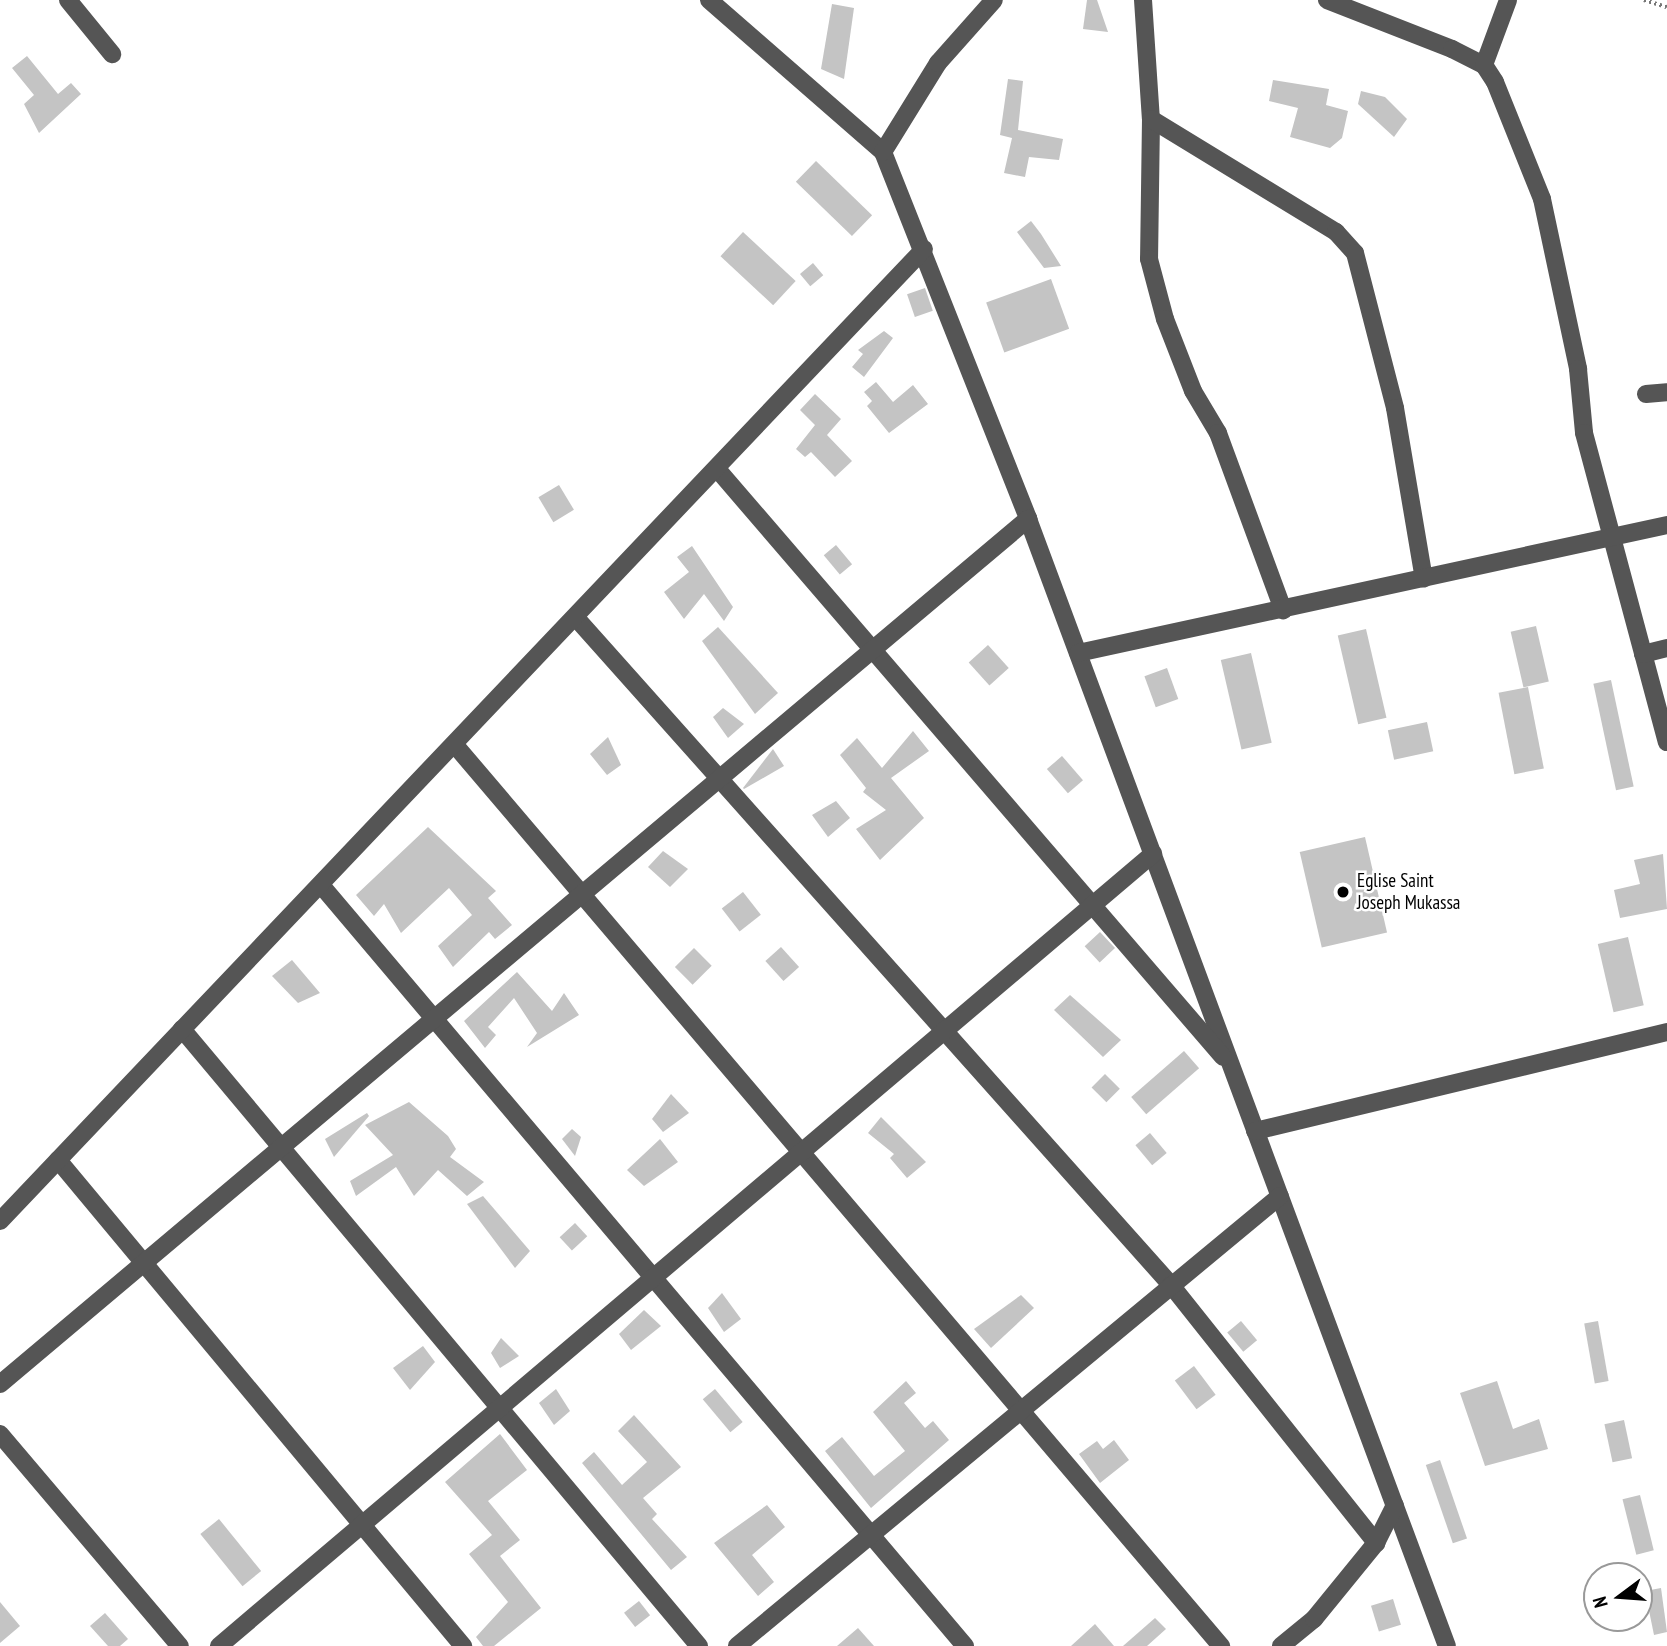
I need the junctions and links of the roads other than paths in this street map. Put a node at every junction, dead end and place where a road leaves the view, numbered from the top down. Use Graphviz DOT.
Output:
graph roads {
  1 [pos="68,0"];
  2 [pos="709,0"];
  3 [pos="994,0"];
  4 [pos="1143,0"];
  5 [pos="1326,0"];
  6 [pos="1508,0"];
  7 [pos="112,54"];
  8 [pos="1484,65"];
  9 [pos="1152,119"];
  10 [pos="883,152"];
  11 [pos="924,249"];
  12 [pos="1667,392"];
  13 [pos="1646,394"];
  14 [pos="718,470"];
  15 [pos="1028,519"];
  16 [pos="1667,525"];
  17 [pos="1613,539"];
  18 [pos="1424,579"];
  19 [pos="1283,610"];
  20 [pos="576,619"];
  21 [pos="874,648"];
  22 [pos="1667,648"];
  23 [pos="1078,653"];
  24 [pos="1643,654"];
  25 [pos="1667,742"];
  26 [pos="455,745"];
  27 [pos="722,779"];
  28 [pos="1153,854"];
  29 [pos="321,885"];
  30 [pos="579,895"];
  31 [pos="1093,905"];
  32 [pos="436,1017"];
  33 [pos="182,1029"];
  34 [pos="945,1031"];
  35 [pos="1667,1032"];
  36 [pos="1233,1068"];
  37 [pos="1255,1131"];
  38 [pos="280,1148"];
  39 [pos="801,1152"];
  40 [pos="58,1160"];
  41 [pos="1280,1196"];
  42 [pos="0,1221"];
  43 [pos="143,1264"];
  44 [pos="654,1278"];
  45 [pos="1171,1285"];
  46 [pos="0,1384"];
  47 [pos="498,1409"];
  48 [pos="1022,1409"];
  49 [pos="0,1434"];
  50 [pos="1395,1505"];
  51 [pos="362,1524"];
  52 [pos="871,1535"];
  53 [pos="1376,1543"];
  54 [pos="180,1646"];
  55 [pos="219,1646"];
  56 [pos="463,1646"];
  57 [pos="699,1646"];
  58 [pos="737,1646"];
  59 [pos="965,1646"];
  60 [pos="1221,1646"];
  61 [pos="1281,1646"];
  62 [pos="1447,1646"];
  1 -- 7 [label="street"];
  2 -- 10 [label="street"];
  3 -- 10 [label="street"];
  4 -- 9 [label="street"];
  5 -- 8 [label="street"];
  6 -- 8 [label="street"];
  8 -- 17 [label="street"];
  9 -- 18 [label="street"];
  9 -- 19 [label="street"];
  10 -- 11 [label="street"];
  11 -- 14 [label="street"];
  11 -- 15 [label="street"];
  12 -- 13 [label="street"];
  14 -- 20 [label="street"];
  14 -- 21 [label="street"];
  15 -- 21 [label="street"];
  15 -- 23 [label="street"];
  16 -- 17 [label="street"];
  17 -- 18 [label="street"];
  17 -- 24 [label="street"];
  18 -- 19 [label="street"];
  19 -- 23 [label="street"];
  20 -- 26 [label="street"];
  20 -- 27 [label="street"];
  21 -- 27 [label="street"];
  21 -- 31 [label="street"];
  22 -- 24 [label="street"];
  23 -- 28 [label="street"];
  24 -- 25 [label="street"];
  26 -- 29 [label="street"];
  26 -- 30 [label="street"];
  27 -- 30 [label="street"];
  27 -- 34 [label="street"];
  28 -- 31 [label="street"];
  28 -- 36 [label="street"];
  29 -- 32 [label="street"];
  29 -- 33 [label="street"];
  30 -- 32 [label="street"];
  30 -- 39 [label="street"];
  31 -- 34 [label="street"];
  31 -- 36 [label="street"];
  32 -- 38 [label="street"];
  32 -- 44 [label="street"];
  33 -- 38 [label="street"];
  33 -- 40 [label="street"];
  34 -- 39 [label="street"];
  34 -- 45 [label="street"];
  35 -- 37 [label="street"];
  36 -- 37 [label="street"];
  37 -- 41 [label="street"];
  38 -- 43 [label="street"];
  38 -- 47 [label="street"];
  39 -- 44 [label="street"];
  39 -- 48 [label="street"];
  40 -- 42 [label="street"];
  40 -- 43 [label="street"];
  41 -- 45 [label="street"];
  41 -- 50 [label="street"];
  43 -- 46 [label="street"];
  43 -- 51 [label="street"];
  44 -- 47 [label="street"];
  44 -- 52 [label="street"];
  45 -- 48 [label="street"];
  45 -- 53 [label="street"];
  47 -- 51 [label="street"];
  47 -- 57 [label="street"];
  48 -- 52 [label="street"];
  48 -- 60 [label="street"];
  49 -- 54 [label="street"];
  50 -- 53 [label="street"];
  50 -- 62 [label="street"];
  51 -- 55 [label="street"];
  51 -- 56 [label="street"];
  52 -- 58 [label="street"];
  52 -- 59 [label="street"];
  53 -- 61 [label="street"];
}
